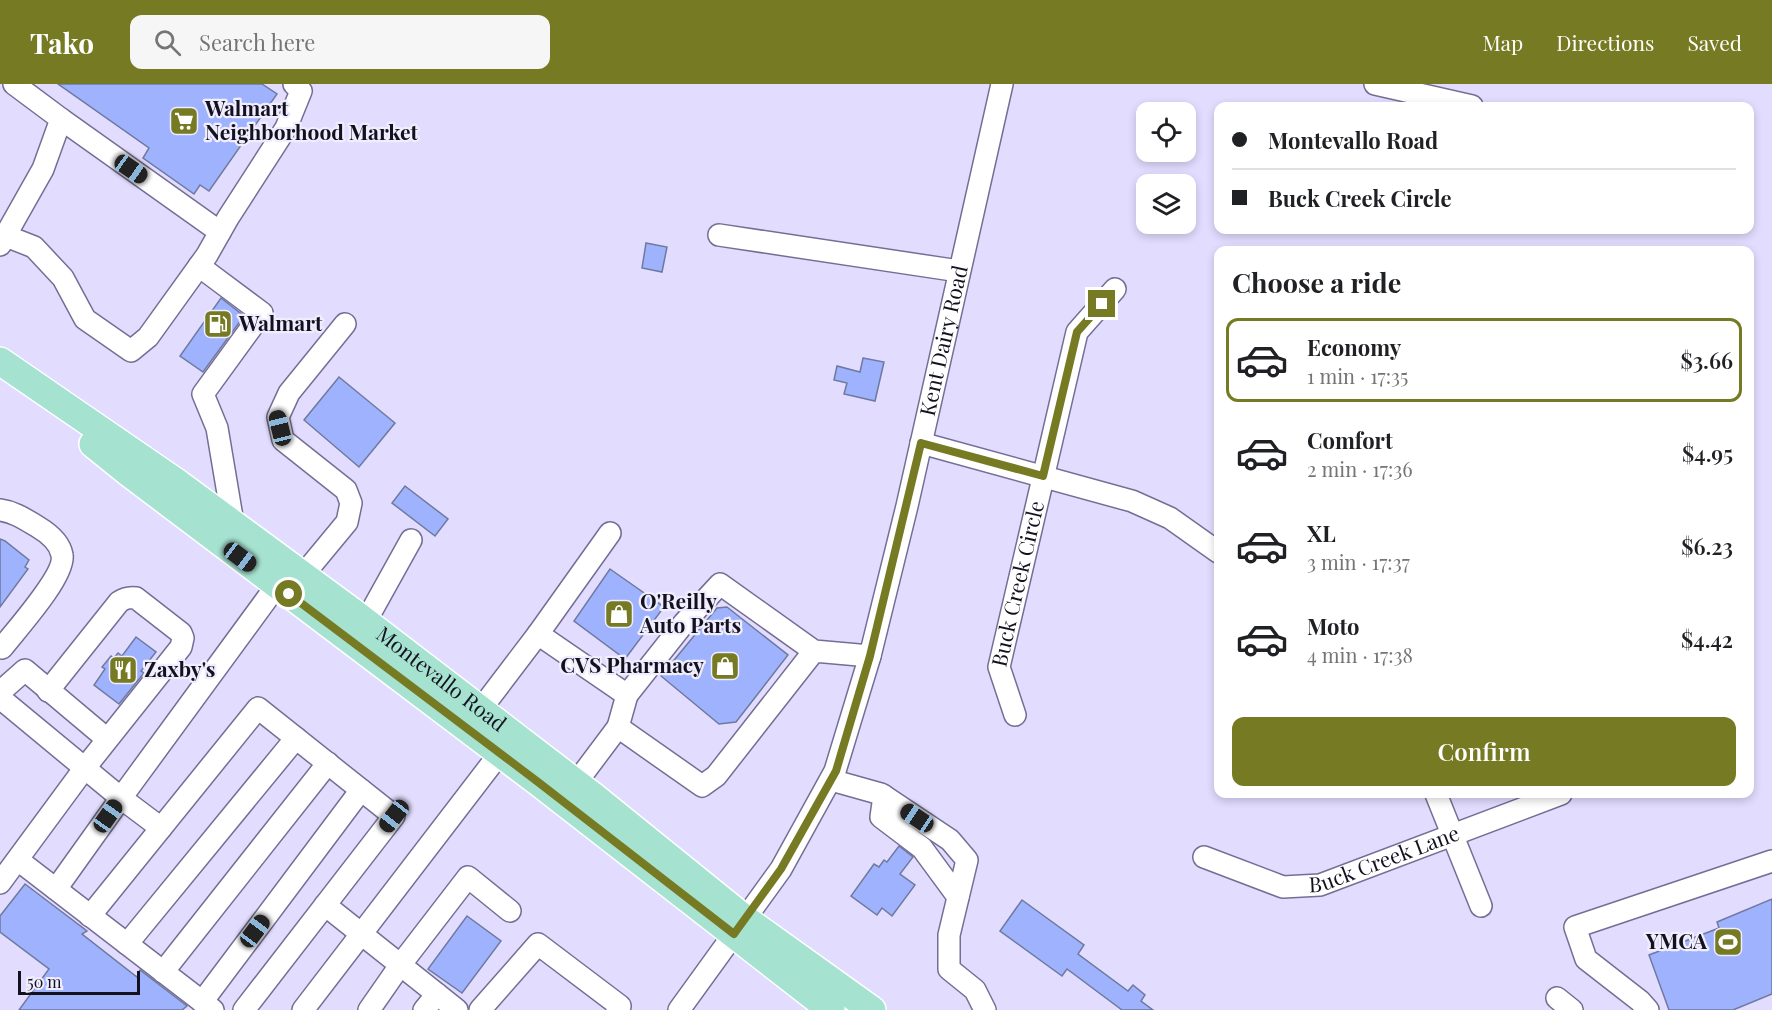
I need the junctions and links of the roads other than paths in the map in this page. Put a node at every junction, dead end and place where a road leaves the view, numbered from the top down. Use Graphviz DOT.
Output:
graph roads {
  1 [pos="14,84"];
  2 [pos="294,84"];
  3 [pos="1002,84"];
  4 [pos="1375,84"];
  5 [pos="1454,102"];
  6 [pos="61,119"];
  7 [pos="220,232"];
  8 [pos="719,235"];
  9 [pos="3,240"];
  10 [pos="199,266"];
  11 [pos="959,271"];
  12 [pos="1115,290"];
  13 [pos="345,324"];
  14 [pos="0,361"];
  15 [pos="0,367"];
  16 [pos="921,443"];
  17 [pos="1043,476"];
  18 [pos="0,510"];
  19 [pos="233,523"];
  20 [pos="610,532"];
  21 [pos="411,540"];
  22 [pos="1214,549"];
  23 [pos="289,585"];
  24 [pos="366,621"];
  25 [pos="538,634"];
  26 [pos="1,647"];
  27 [pos="814,651"];
  28 [pos="870,656"];
  29 [pos="25,670"];
  30 [pos="48,691"];
  31 [pos="0,692"];
  32 [pos="627,695"];
  33 [pos="0,698"];
  34 [pos="481,709"];
  35 [pos="1015,715"];
  36 [pos="618,727"];
  37 [pos="296,738"];
  38 [pos="107,739"];
  39 [pos="500,753"];
  40 [pos="328,763"];
  41 [pos="84,769"];
  42 [pos="831,780"];
  43 [pos="576,783"];
  44 [pos="361,790"];
  45 [pos="884,796"];
  46 [pos="121,798"];
  47 [pos="1438,798"];
  48 [pos="1550,798"];
  49 [pos="161,828"];
  50 [pos="1453,835"];
  51 [pos="1204,857"];
  52 [pos="18,860"];
  53 [pos="1772,861"];
  54 [pos="0,884"];
  55 [pos="56,889"];
  56 [pos="958,897"];
  57 [pos="325,905"];
  58 [pos="1481,906"];
  59 [pos="510,911"];
  60 [pos="90,915"];
  61 [pos="739,927"];
  62 [pos="361,934"];
  63 [pos="127,944"];
  64 [pos="401,964"];
  65 [pos="163,972"];
  66 [pos="430,1002"];
  67 [pos="207,1006"];
  68 [pos="244,1010"];
  69 [pos="303,1010"];
  70 [pos="369,1010"];
  71 [pos="457,1010"];
  72 [pos="480,1010"];
  73 [pos="617,1010"];
  74 [pos="679,1010"];
  75 [pos="831,1010"];
  76 [pos="872,1010"];
  77 [pos="985,1010"];
  78 [pos="1648,1010"];
  1 -- 6 [label="street"];
  2 -- 7 [label="street"];
  3 -- 11 [label="street, Kent Dairy Road"];
  4 -- 5 [label="street"];
  6 -- 7 [label="street"];
  6 -- 9 [label="street"];
  7 -- 10 [label="street"];
  8 -- 11 [label="street"];
  9 -- 10 [label="street"];
  10 -- 19 [label="street"];
  11 -- 16 [label="street, Kent Dairy Road"];
  12 -- 17 [label="street, Buck Creek Circle"];
  13 -- 23 [label="street"];
  14 -- 19 [label="main road, Montevallo Road"];
  15 -- 23 [label="main road, Montevallo Road"];
  16 -- 17 [label="street"];
  16 -- 28 [label="street, Kent Dairy Road"];
  17 -- 22 [label="street"];
  17 -- 35 [label="street, Buck Creek Circle"];
  18 -- 26 [label="street"];
  19 -- 23 [label="main road, Montevallo Road"];
  20 -- 25 [label="street"];
  21 -- 24 [label="street"];
  23 -- 24 [label="main road, Montevallo Road"];
  23 -- 39 [label="main road, Montevallo Road"];
  23 -- 46 [label="street"];
  24 -- 34 [label="main road, Montevallo Road"];
  25 -- 32 [label="street"];
  25 -- 34 [label="street"];
  26 -- 29 [label="street"];
  27 -- 28 [label="street"];
  27 -- 32 [label="street"];
  27 -- 36 [label="street"];
  28 -- 42 [label="street, Kent Dairy Road"];
  29 -- 30 [label="street"];
  29 -- 31 [label="street"];
  30 -- 38 [label="street"];
  30 -- 38 [label="street"];
  32 -- 36 [label="street"];
  33 -- 41 [label="street"];
  34 -- 43 [label="main road, Montevallo Road"];
  36 -- 43 [label="street"];
  37 -- 40 [label="street"];
  37 -- 49 [label="street"];
  37 -- 63 [label="street"];
  38 -- 41 [label="street"];
  39 -- 61 [label="main road, Montevallo Road"];
  39 -- 62 [label="street"];
  40 -- 44 [label="street"];
  40 -- 65 [label="street"];
  41 -- 46 [label="street"];
  41 -- 52 [label="street"];
  42 -- 45 [label="street"];
  42 -- 61 [label="street, Kent Dairy Road"];
  43 -- 61 [label="main road, Montevallo Road"];
  44 -- 57 [label="street"];
  44 -- 67 [label="street"];
  45 -- 56 [label="street"];
  45 -- 56 [label="street"];
  46 -- 49 [label="street"];
  46 -- 55 [label="street"];
  47 -- 50 [label="street"];
  48 -- 50 [label="street, Buck Creek Lane"];
  49 -- 60 [label="street"];
  50 -- 51 [label="street, Buck Creek Lane"];
  50 -- 58 [label="street"];
  52 -- 54 [label="street"];
  52 -- 55 [label="street"];
  53 -- 78 [label="street"];
  55 -- 60 [label="street"];
  56 -- 77 [label="street"];
  57 -- 62 [label="street"];
  57 -- 68 [label="street"];
  59 -- 64 [label="street"];
  60 -- 63 [label="street"];
  61 -- 74 [label="street, Kent Dairy Road"];
  61 -- 75 [label="main road, Montevallo Road"];
  61 -- 76 [label="main road, Montevallo Road"];
  62 -- 64 [label="street"];
  62 -- 69 [label="street"];
  63 -- 65 [label="street"];
  64 -- 66 [label="street"];
  64 -- 70 [label="street"];
  65 -- 67 [label="street"];
  66 -- 71 [label="street"];
  72 -- 73 [label="street"];
}
